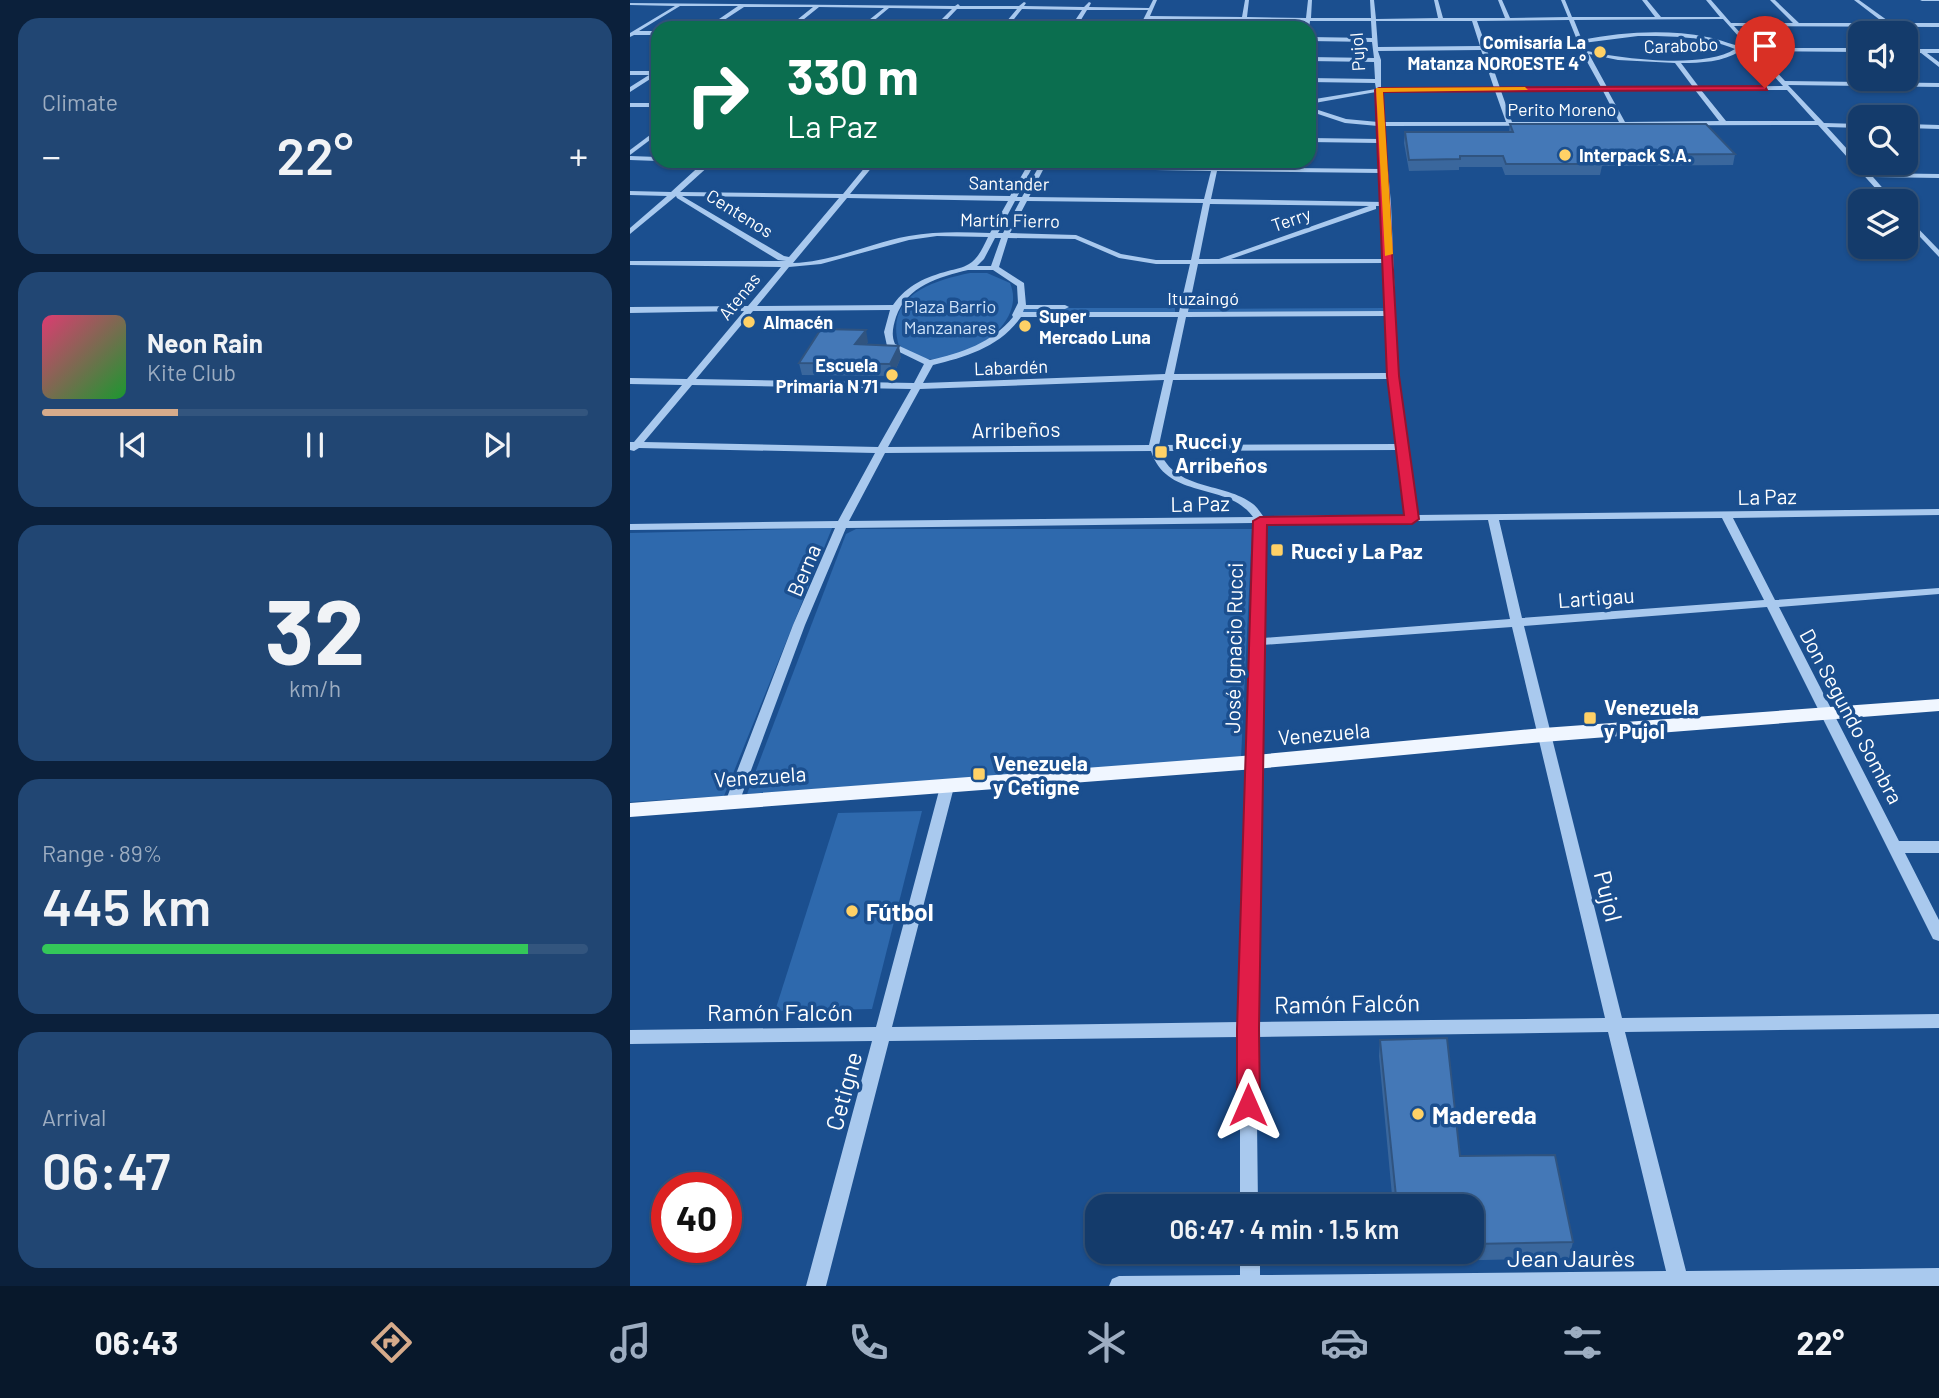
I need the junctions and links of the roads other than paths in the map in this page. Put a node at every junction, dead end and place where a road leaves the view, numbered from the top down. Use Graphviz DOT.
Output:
graph roads {
  1 [pos="687,0"];
  2 [pos="751,0"];
  3 [pos="825,0"];
  4 [pos="895,0"];
  5 [pos="963,0"];
  6 [pos="1027,0"];
  7 [pos="1091,0"];
  8 [pos="1155,0"];
  9 [pos="1247,0"];
  10 [pos="1310,0"];
  11 [pos="1373,0"];
  12 [pos="1436,0"];
  13 [pos="1500,0"];
  14 [pos="1563,0"];
  15 [pos="1644,0"];
  16 [pos="1708,0"];
  17 [pos="1772,0"];
  18 [pos="1856,0"];
  19 [pos="1922,0"];
  20 [pos="1939,0"];
  21 [pos="630,4"];
  22 [pos="681,4"];
  23 [pos="744,5"];
  24 [pos="818,6"];
  25 [pos="888,6"];
  26 [pos="956,7"];
  27 [pos="1021,7"];
  28 [pos="1086,8"];
  29 [pos="1151,9"];
  30 [pos="1147,17"];
  31 [pos="1243,18"];
  32 [pos="1659,18"];
  33 [pos="1724,18"];
  34 [pos="1308,19"];
  35 [pos="1508,19"];
  36 [pos="1572,19"];
  37 [pos="1374,20"];
  38 [pos="1441,20"];
  39 [pos="1474,20"];
  40 [pos="653,21"];
  41 [pos="720,21"];
  42 [pos="799,21"];
  43 [pos="870,21"];
  44 [pos="943,21"];
  45 [pos="1010,21"];
  46 [pos="1078,21"];
  47 [pos="1145,21"];
  48 [pos="1885,21"];
  49 [pos="651,22"];
  50 [pos="1730,23"];
  51 [pos="1797,24"];
  52 [pos="1848,25"];
  53 [pos="1918,25"];
  54 [pos="1939,25"];
  55 [pos="651,33"];
  56 [pos="631,34"];
  57 [pos="1316,39"];
  58 [pos="1376,40"];
  59 [pos="1582,47"];
  60 [pos="1484,48"];
  61 [pos="1377,49"];
  62 [pos="1739,49"];
  63 [pos="1752,49"];
  64 [pos="1848,50"];
  65 [pos="1918,51"];
  66 [pos="1922,51"];
  67 [pos="1939,51"];
  68 [pos="1316,59"];
  69 [pos="1378,60"];
  70 [pos="1676,61"];
  71 [pos="1939,65"];
  72 [pos="630,73"];
  73 [pos="651,73"];
  74 [pos="651,77"];
  75 [pos="1316,80"];
  76 [pos="1379,85"];
  77 [pos="1785,85"];
  78 [pos="1939,85"];
  79 [pos="1605,88"];
  80 [pos="1696,88"];
  81 [pos="1497,89"];
  82 [pos="630,90"];
  83 [pos="1316,100"];
  84 [pos="630,105"];
  85 [pos="651,105"];
  86 [pos="1316,111"];
  87 [pos="1723,122"];
  88 [pos="1509,123"];
  89 [pos="1623,123"];
  90 [pos="1380,124"];
  91 [pos="1820,124"];
  92 [pos="1848,125"];
  93 [pos="1918,126"];
  94 [pos="1939,127"];
  95 [pos="651,137"];
  96 [pos="1316,140"];
  97 [pos="1382,141"];
  98 [pos="1848,154"];
  99 [pos="630,156"];
  100 [pos="651,158"];
  101 [pos="702,168"];
  102 [pos="868,168"];
  103 [pos="1030,168"];
  104 [pos="1042,168"];
  105 [pos="1214,168"];
  106 [pos="1300,168"];
  107 [pos="1385,171"];
  108 [pos="1868,175"];
  109 [pos="1939,176"];
  110 [pos="1880,189"];
  111 [pos="630,193"];
  112 [pos="673,194"];
  113 [pos="698,195"];
  114 [pos="843,197"];
  115 [pos="1012,198"];
  116 [pos="1025,199"];
  117 [pos="689,201"];
  118 [pos="1208,202"];
  119 [pos="1375,204"];
  120 [pos="1387,204"];
  121 [pos="630,232"];
  122 [pos="1918,232"];
  123 [pos="993,235"];
  124 [pos="1007,235"];
  125 [pos="1922,237"];
  126 [pos="1939,237"];
  127 [pos="1939,256"];
  128 [pos="1389,261"];
  129 [pos="788,262"];
  130 [pos="1216,262"];
  131 [pos="630,263"];
  132 [pos="1193,263"];
  133 [pos="968,268"];
  134 [pos="995,268"];
  135 [pos="630,310"];
  136 [pos="1183,310"];
  137 [pos="1391,310"];
  138 [pos="893,311"];
  139 [pos="1018,311"];
  140 [pos="746,312"];
  141 [pos="630,317"];
  142 [pos="929,363"];
  143 [pos="1393,376"];
  144 [pos="1170,377"];
  145 [pos="630,381"];
  146 [pos="690,381"];
  147 [pos="917,386"];
  148 [pos="1154,447"];
  149 [pos="1402,447"];
  150 [pos="632,448"];
  151 [pos="880,450"];
  152 [pos="1939,512"];
  153 [pos="1727,516"];
  154 [pos="1493,517"];
  155 [pos="1412,519"];
  156 [pos="1260,521"];
  157 [pos="842,526"];
  158 [pos="630,527"];
  159 [pos="1939,592"];
  160 [pos="1769,604"];
  161 [pos="1517,623"];
  162 [pos="1256,642"];
  163 [pos="1939,705"];
  164 [pos="1826,713"];
  165 [pos="1543,735"];
  166 [pos="1255,762"];
  167 [pos="947,786"];
  168 [pos="733,800"];
  169 [pos="630,810"];
  170 [pos="1939,847"];
  171 [pos="1897,848"];
  172 [pos="1939,935"];
  173 [pos="1939,1021"];
  174 [pos="1617,1025"];
  175 [pos="1248,1029"];
  176 [pos="883,1035"];
  177 [pos="630,1037"];
  178 [pos="1250,1194"];
  179 [pos="1250,1264"];
  180 [pos="1939,1278"];
  181 [pos="1680,1284"];
  182 [pos="1250,1285"];
  183 [pos="817,1286"];
  184 [pos="1119,1286"];
  1 -- 22 [label="street"];
  2 -- 23 [label="street"];
  3 -- 24 [label="street"];
  4 -- 25 [label="street"];
  5 -- 26 [label="street"];
  6 -- 27 [label="street"];
  7 -- 28 [label="street"];
  8 -- 29 [label="street"];
  9 -- 31 [label="street"];
  10 -- 34 [label="street"];
  11 -- 37 [label="street, Pujol"];
  12 -- 38 [label="street"];
  13 -- 35 [label="street"];
  14 -- 36 [label="street"];
  15 -- 32 [label="street"];
  16 -- 33 [label="street"];
  17 -- 51 [label="street"];
  18 -- 48 [label="street"];
  19 -- 20 [label="street"];
  21 -- 22 [label="street"];
  22 -- 23 [label="street"];
  22 -- 40 [label="street"];
  23 -- 24 [label="street"];
  23 -- 41 [label="street"];
  24 -- 25 [label="street"];
  24 -- 42 [label="street"];
  25 -- 26 [label="street"];
  25 -- 43 [label="street"];
  26 -- 27 [label="street"];
  26 -- 44 [label="street"];
  27 -- 28 [label="street"];
  27 -- 45 [label="street"];
  28 -- 29 [label="street"];
  28 -- 46 [label="street"];
  29 -- 30 [label="street"];
  30 -- 31 [label="street"];
  30 -- 47 [label="street"];
  31 -- 34 [label="street"];
  32 -- 33 [label="street"];
  32 -- 36 [label="street"];
  33 -- 50 [label="street"];
  34 -- 37 [label="street"];
  35 -- 36 [label="street"];
  35 -- 39 [label="street"];
  36 -- 59 [label="street"];
  37 -- 38 [label="street"];
  37 -- 58 [label="street, Pujol"];
  38 -- 39 [label="street"];
  39 -- 60 [label="street"];
  49 -- 56 [label="street"];
  50 -- 51 [label="street"];
  50 -- 63 [label="street"];
  51 -- 52 [label="street"];
  53 -- 54 [label="street"];
  55 -- 56 [label="street"];
  57 -- 58 [label="street"];
  58 -- 61 [label="street, Pujol"];
  59 -- 60 [label="street, Carabobo"];
  59 -- 62 [label="street"];
  59 -- 70 [label="street, Carabobo"];
  59 -- 79 [label="street"];
  60 -- 61 [label="street, Carabobo"];
  60 -- 81 [label="street"];
  61 -- 69 [label="street, Pujol"];
  62 -- 63 [label="street, Carabobo"];
  62 -- 70 [label="street, Carabobo"];
  63 -- 64 [label="street, Carabobo"];
  63 -- 77 [label="street"];
  65 -- 66 [label="street"];
  66 -- 67 [label="street"];
  66 -- 71 [label="street"];
  68 -- 69 [label="street"];
  69 -- 76 [label="street, Pujol"];
  70 -- 80 [label="street"];
  72 -- 73 [label="street"];
  74 -- 82 [label="street"];
  75 -- 76 [label="street"];
  76 -- 81 [label="street"];
  76 -- 83 [label="street"];
  76 -- 90 [label="street, Pujol"];
  77 -- 78 [label="street"];
  77 -- 80 [label="street"];
  77 -- 91 [label="street"];
  79 -- 80 [label="street"];
  79 -- 81 [label="street"];
  79 -- 89 [label="street"];
  80 -- 87 [label="street"];
  81 -- 88 [label="street"];
  84 -- 85 [label="street"];
  86 -- 90 [label="street, Perito Moreno"];
  87 -- 89 [label="street, Perito Moreno"];
  87 -- 91 [label="street, Perito Moreno"];
  88 -- 89 [label="street, Perito Moreno"];
  88 -- 90 [label="street, Perito Moreno"];
  90 -- 97 [label="street, Pujol"];
  91 -- 92 [label="street, Perito Moreno"];
  91 -- 98 [label="street"];
  93 -- 94 [label="street"];
  95 -- 99 [label="street"];
  96 -- 97 [label="street"];
  97 -- 107 [label="street, Pujol"];
  99 -- 100 [label="street"];
  101 -- 112 [label="street"];
  102 -- 114 [label="street, Atenas"];
  103 -- 115 [label="street"];
  104 -- 116 [label="street"];
  105 -- 118 [label="street"];
  106 -- 107 [label="street"];
  107 -- 120 [label="street, Pujol"];
  108 -- 109 [label="street"];
  108 -- 110 [label="street"];
  111 -- 112 [label="street, Santander"];
  112 -- 113 [label="street, Santander"];
  112 -- 117 [label="street, Centenos"];
  112 -- 121 [label="street"];
  113 -- 114 [label="street, Santander"];
  113 -- 117 [label="street"];
  114 -- 115 [label="street, Santander"];
  114 -- 129 [label="street, Atenas"];
  115 -- 116 [label="street, Santander"];
  115 -- 123 [label="street"];
  116 -- 118 [label="street, Santander"];
  116 -- 124 [label="street"];
  117 -- 129 [label="street, Centenos"];
  118 -- 119 [label="street, Santander"];
  118 -- 132 [label="street"];
  119 -- 120 [label="street, Santander"];
  119 -- 130 [label="street, Terry"];
  120 -- 128 [label="street, Pujol"];
  122 -- 125 [label="street"];
  123 -- 124 [label="street, Martín Fierro"];
  123 -- 129 [label="street, Martín Fierro"];
  123 -- 133 [label="street"];
  124 -- 132 [label="street, Martín Fierro"];
  124 -- 134 [label="street"];
  125 -- 126 [label="street"];
  125 -- 127 [label="street"];
  128 -- 130 [label="street, Martín Fierro"];
  128 -- 137 [label="street, Pujol"];
  129 -- 131 [label="street, Martín Fierro"];
  129 -- 140 [label="street, Atenas"];
  130 -- 132 [label="street, Martín Fierro"];
  132 -- 136 [label="street"];
  133 -- 134 [label="street"];
  133 -- 138 [label="street"];
  134 -- 139 [label="street"];
  135 -- 140 [label="street"];
  136 -- 137 [label="street, Ituzaingó"];
  136 -- 139 [label="street, Ituzaingó"];
  136 -- 144 [label="street"];
  137 -- 143 [label="street, Pujol"];
  138 -- 140 [label="street"];
  138 -- 142 [label="street"];
  139 -- 142 [label="street"];
  140 -- 141 [label="street"];
  140 -- 146 [label="street, Atenas"];
  142 -- 147 [label="street, Berna"];
  143 -- 144 [label="street, Labardén"];
  143 -- 149 [label="street, Pujol"];
  144 -- 147 [label="street, Labardén"];
  144 -- 148 [label="street"];
  145 -- 146 [label="street, Labardén"];
  146 -- 147 [label="street, Labardén"];
  146 -- 150 [label="street, Atenas"];
  147 -- 151 [label="street, Berna"];
  148 -- 149 [label="street, Arribeños"];
  148 -- 151 [label="street, Arribeños"];
  148 -- 156 [label="street"];
  149 -- 155 [label="street, Pujol"];
  150 -- 151 [label="street, Arribeños"];
  151 -- 157 [label="street, Berna"];
  152 -- 153 [label="street, La Paz"];
  153 -- 154 [label="street, La Paz"];
  153 -- 160 [label="street, Don Segundo Sombra"];
  154 -- 155 [label="street, La Paz"];
  154 -- 161 [label="street, Pujol"];
  155 -- 156 [label="street, La Paz"];
  156 -- 157 [label="street, La Paz"];
  156 -- 162 [label="street, José Ignacio Rucci"];
  157 -- 158 [label="street, La Paz"];
  157 -- 168 [label="street, Berna"];
  159 -- 160 [label="street, Lartigau"];
  160 -- 161 [label="street, Lartigau"];
  160 -- 164 [label="street, Don Segundo Sombra"];
  161 -- 162 [label="street, Lartigau"];
  161 -- 165 [label="street, Pujol"];
  162 -- 166 [label="street, José Ignacio Rucci"];
  163 -- 164 [label="main road, Venezuela"];
  164 -- 165 [label="main road, Venezuela"];
  164 -- 171 [label="street, Don Segundo Sombra"];
  165 -- 166 [label="main road, Venezuela"];
  165 -- 174 [label="street, Pujol"];
  166 -- 167 [label="main road, Venezuela"];
  166 -- 175 [label="street, José Ignacio Rucci"];
  167 -- 168 [label="main road, Venezuela"];
  167 -- 176 [label="street, Cetigne"];
  168 -- 169 [label="main road, Venezuela"];
  170 -- 171 [label="street"];
  171 -- 172 [label="street, Don Segundo Sombra"];
  173 -- 174 [label="street, Ramón Falcón"];
  174 -- 175 [label="street, Ramón Falcón"];
  174 -- 181 [label="street, Pujol"];
  175 -- 176 [label="street, Ramón Falcón"];
  175 -- 178 [label="street, José Ignacio Rucci"];
  176 -- 177 [label="street, Ramón Falcón"];
  176 -- 183 [label="street, Cetigne"];
  179 -- 182 [label="street"];
  180 -- 181 [label="street, Jean Jaurès"];
  181 -- 182 [label="street, Jean Jaurès"];
  182 -- 184 [label="street, Jean Jaurès"];
}
